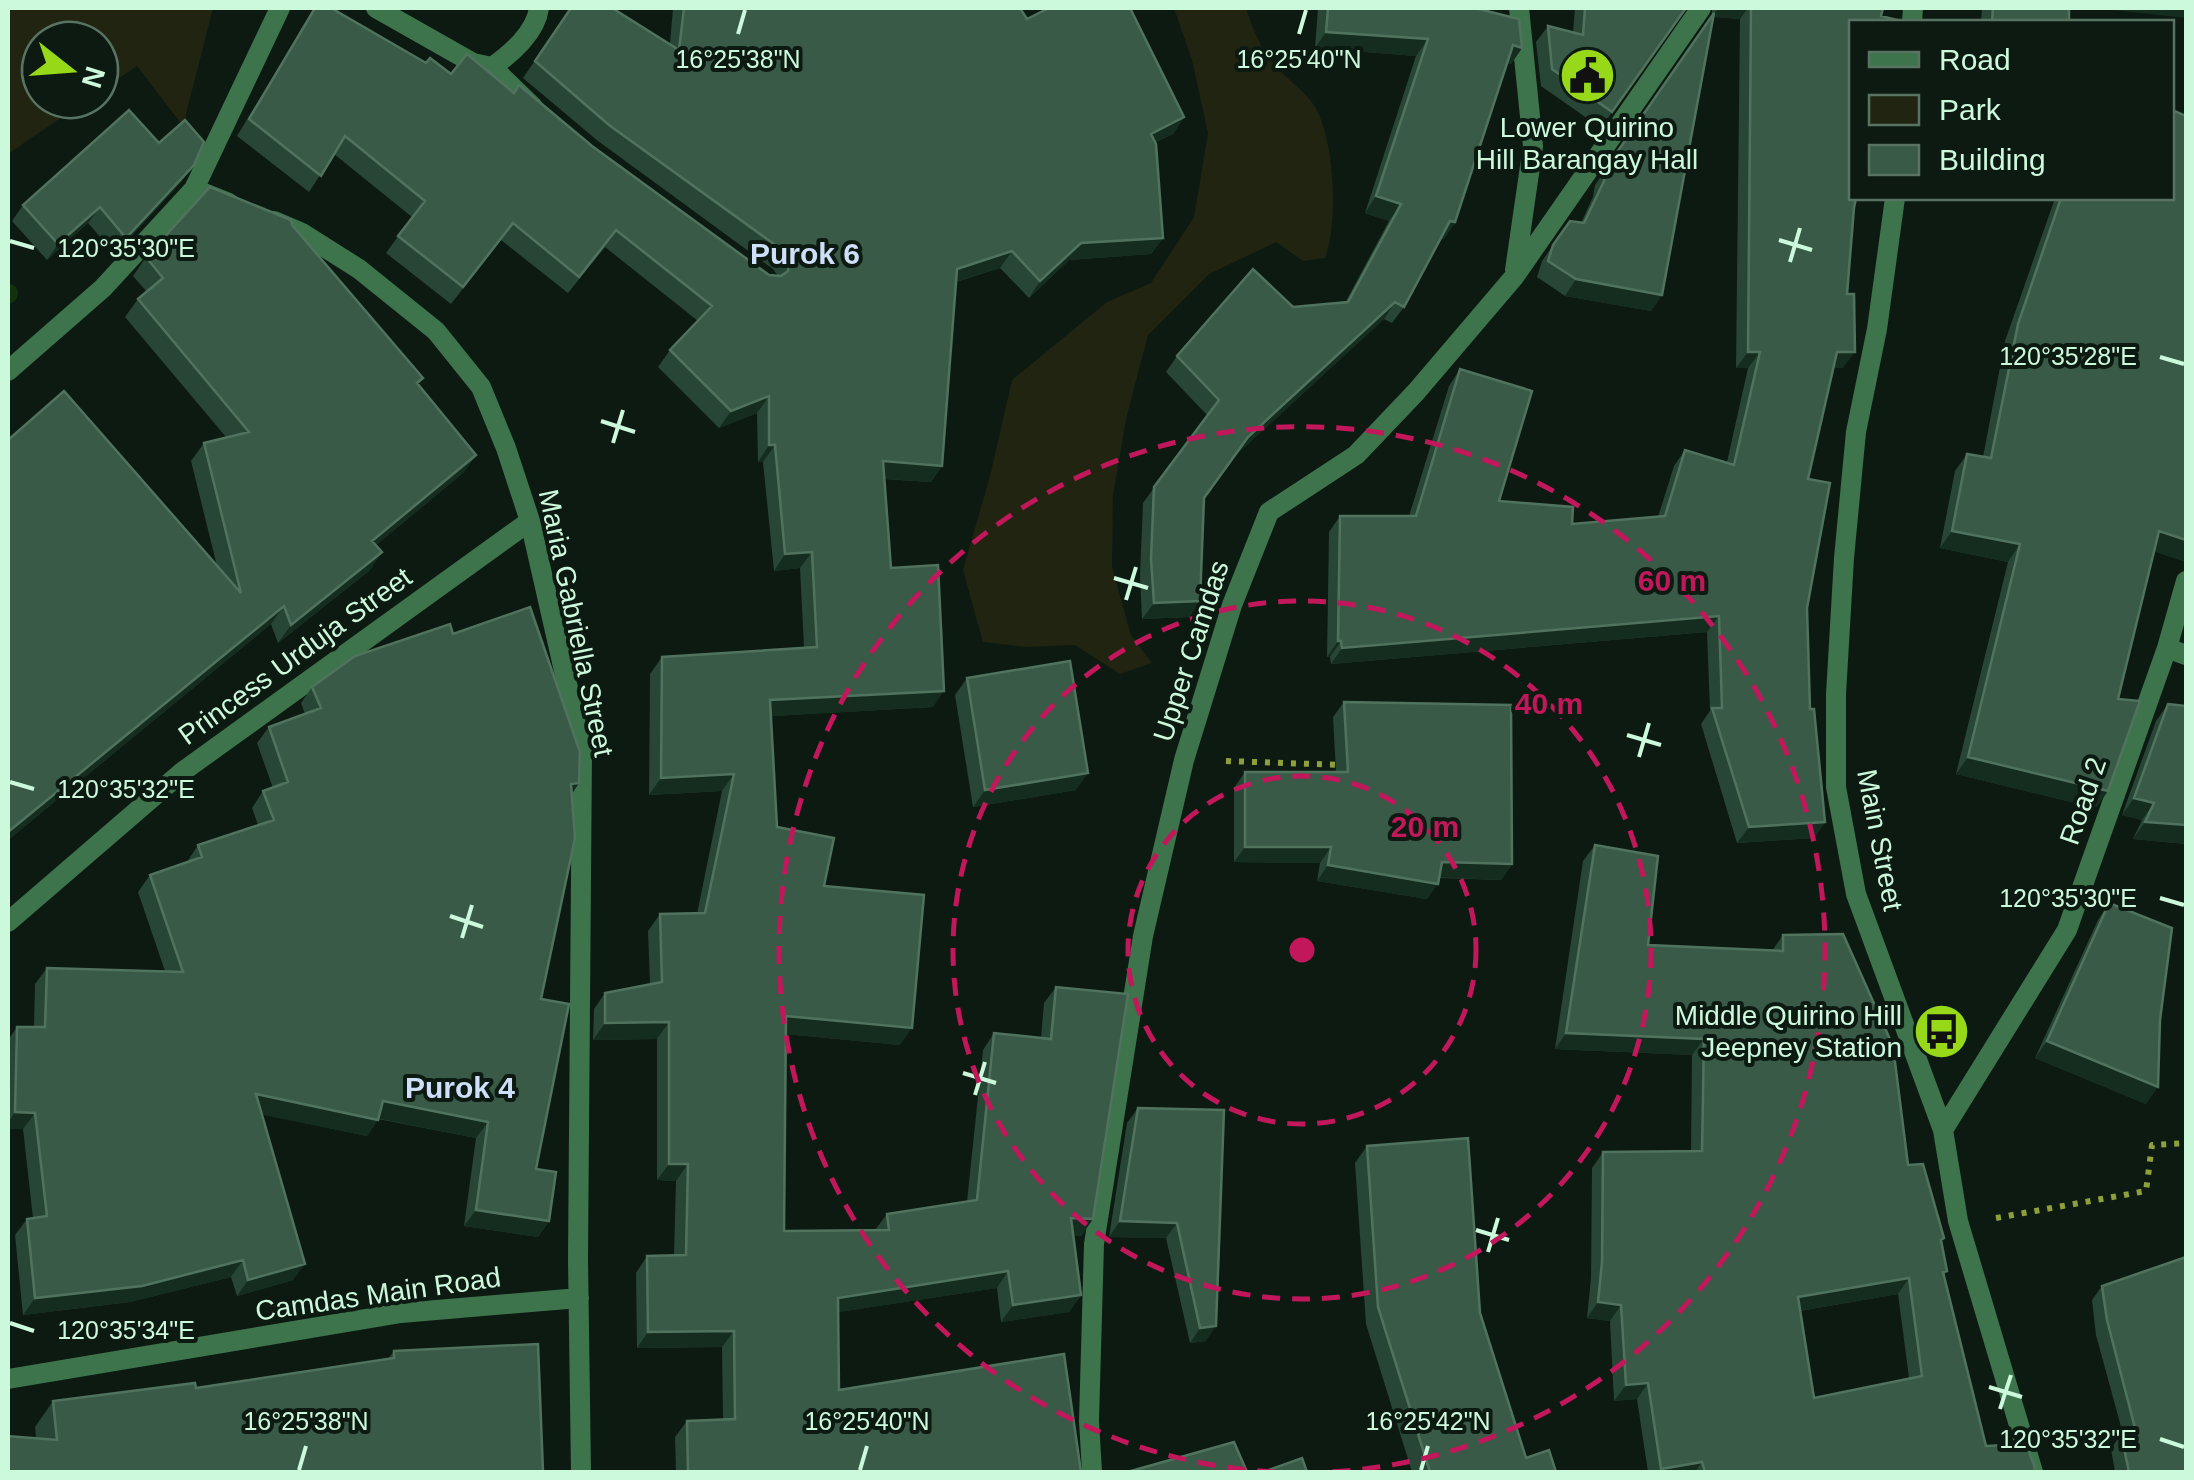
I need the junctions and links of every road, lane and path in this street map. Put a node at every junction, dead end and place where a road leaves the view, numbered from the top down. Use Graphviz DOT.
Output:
graph roads {
  1 [pos="280,8"];
  2 [pos="376,8"];
  3 [pos="539,8"];
  4 [pos="1519,8"];
  5 [pos="1702,8"];
  6 [pos="492,66"];
  7 [pos="552,121"];
  8 [pos="194,189"];
  9 [pos="1895,200"];
  10 [pos="1514,277"];
  11 [pos="8,371"];
  12 [pos="530,520"];
  13 [pos="2186,581"];
  14 [pos="2176,651"];
  15 [pos="1184,760"];
  16 [pos="1360,765"];
  17 [pos="8,922"];
  18 [pos="1944,1130"];
  19 [pos="2186,1144"];
  20 [pos="1989,1219"];
  21 [pos="579,1298"];
  22 [pos="8,1379"];
  23 [pos="581,1472"];
  24 [pos="1092,1472"];
  25 [pos="2033,1472"];
  1 -- 8 [label="street"];
  2 -- 6 [label="street"];
  3 -- 6 [label="street"];
  4 -- 10 [label="street"];
  5 -- 10 [label="street, Upper Camdas"];
  6 -- 7 [label="street"];
  8 -- 11 [label="street"];
  8 -- 12 [label="street, Maria Gabriella Street"];
  9 -- 18 [label="street, Main Street"];
  10 -- 15 [label="street, Upper Camdas"];
  12 -- 17 [label="street, Princess Urduja Street"];
  12 -- 21 [label="street, Maria Gabriella Street"];
  13 -- 14 [label="street, Road 2"];
  14 -- 18 [label="street, Road 2"];
  15 -- 16 [label="path"];
  15 -- 24 [label="street, Upper Camdas"];
  18 -- 25 [label="street, Main Street"];
  19 -- 20 [label="path"];
  21 -- 22 [label="street, Camdas Main Road"];
  21 -- 23 [label="street, Maria Gabriella Street"];
}
